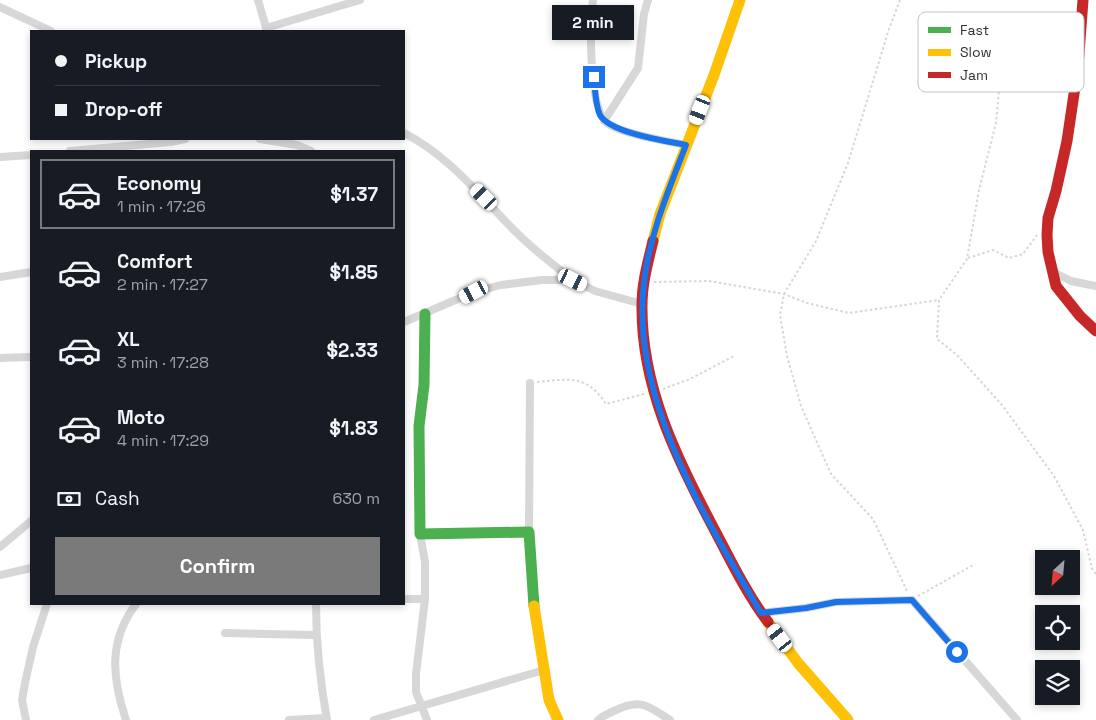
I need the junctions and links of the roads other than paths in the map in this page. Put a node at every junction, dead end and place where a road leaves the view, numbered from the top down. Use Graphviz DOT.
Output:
graph roads {
  1 [pos="258,0"];
  2 [pos="360,0"];
  3 [pos="593,0"];
  4 [pos="648,0"];
  5 [pos="740,0"];
  6 [pos="0,7"];
  7 [pos="49,30"];
  8 [pos="267,30"];
  9 [pos="1074,92"];
  10 [pos="604,121"];
  11 [pos="405,134"];
  12 [pos="180,140"];
  13 [pos="266,140"];
  14 [pos="686,145"];
  15 [pos="81,150"];
  16 [pos="309,150"];
  17 [pos="30,155"];
  18 [pos="0,157"];
  19 [pos="30,272"];
  20 [pos="1054,274"];
  21 [pos="0,277"];
  22 [pos="573,280"];
  23 [pos="1096,286"];
  24 [pos="642,304"];
  25 [pos="426,314"];
  26 [pos="405,322"];
  27 [pos="1096,331"];
  28 [pos="30,357"];
  29 [pos="0,358"];
  30 [pos="530,383"];
  31 [pos="30,522"];
  32 [pos="529,532"];
  33 [pos="420,534"];
  34 [pos="0,547"];
  35 [pos="30,568"];
  36 [pos="0,575"];
  37 [pos="405,599"];
  38 [pos="425,599"];
  39 [pos="47,605"];
  40 [pos="135,605"];
  41 [pos="316,605"];
  42 [pos="761,613"];
  43 [pos="225,634"];
  44 [pos="316,635"];
  45 [pos="544,670"];
  46 [pos="421,706"];
  47 [pos="326,719"];
  48 [pos="26,720"];
  49 [pos="126,720"];
  50 [pos="289,720"];
  51 [pos="374,720"];
  52 [pos="427,720"];
  53 [pos="558,720"];
  54 [pos="598,720"];
  55 [pos="670,720"];
  56 [pos="848,720"];
  57 [pos="1017,720"];
  1 -- 8 [label="street"];
  2 -- 8 [label="street"];
  3 -- 10 [label="street"];
  4 -- 10 [label="street"];
  5 -- 14 [label="street"];
  6 -- 7 [label="street"];
  9 -- 20 [label="street"];
  10 -- 14 [label="street"];
  11 -- 22 [label="street"];
  12 -- 15 [label="street"];
  13 -- 16 [label="street"];
  14 -- 24 [label="street"];
  17 -- 18 [label="street"];
  19 -- 21 [label="street"];
  20 -- 23 [label="street"];
  20 -- 27 [label="street"];
  22 -- 24 [label="street"];
  22 -- 25 [label="street"];
  24 -- 42 [label="street"];
  25 -- 26 [label="street"];
  25 -- 33 [label="street"];
  28 -- 29 [label="street"];
  30 -- 32 [label="street"];
  31 -- 34 [label="street"];
  32 -- 33 [label="street"];
  32 -- 45 [label="street"];
  33 -- 38 [label="street"];
  35 -- 36 [label="street"];
  37 -- 38 [label="street"];
  38 -- 46 [label="street"];
  39 -- 48 [label="street"];
  40 -- 49 [label="street"];
  41 -- 44 [label="street"];
  42 -- 56 [label="street"];
  42 -- 57 [label="street"];
  43 -- 44 [label="street"];
  44 -- 47 [label="street"];
  45 -- 46 [label="street"];
  45 -- 53 [label="street"];
  46 -- 51 [label="street"];
  46 -- 52 [label="street"];
  47 -- 50 [label="street"];
  54 -- 55 [label="street"];
}
